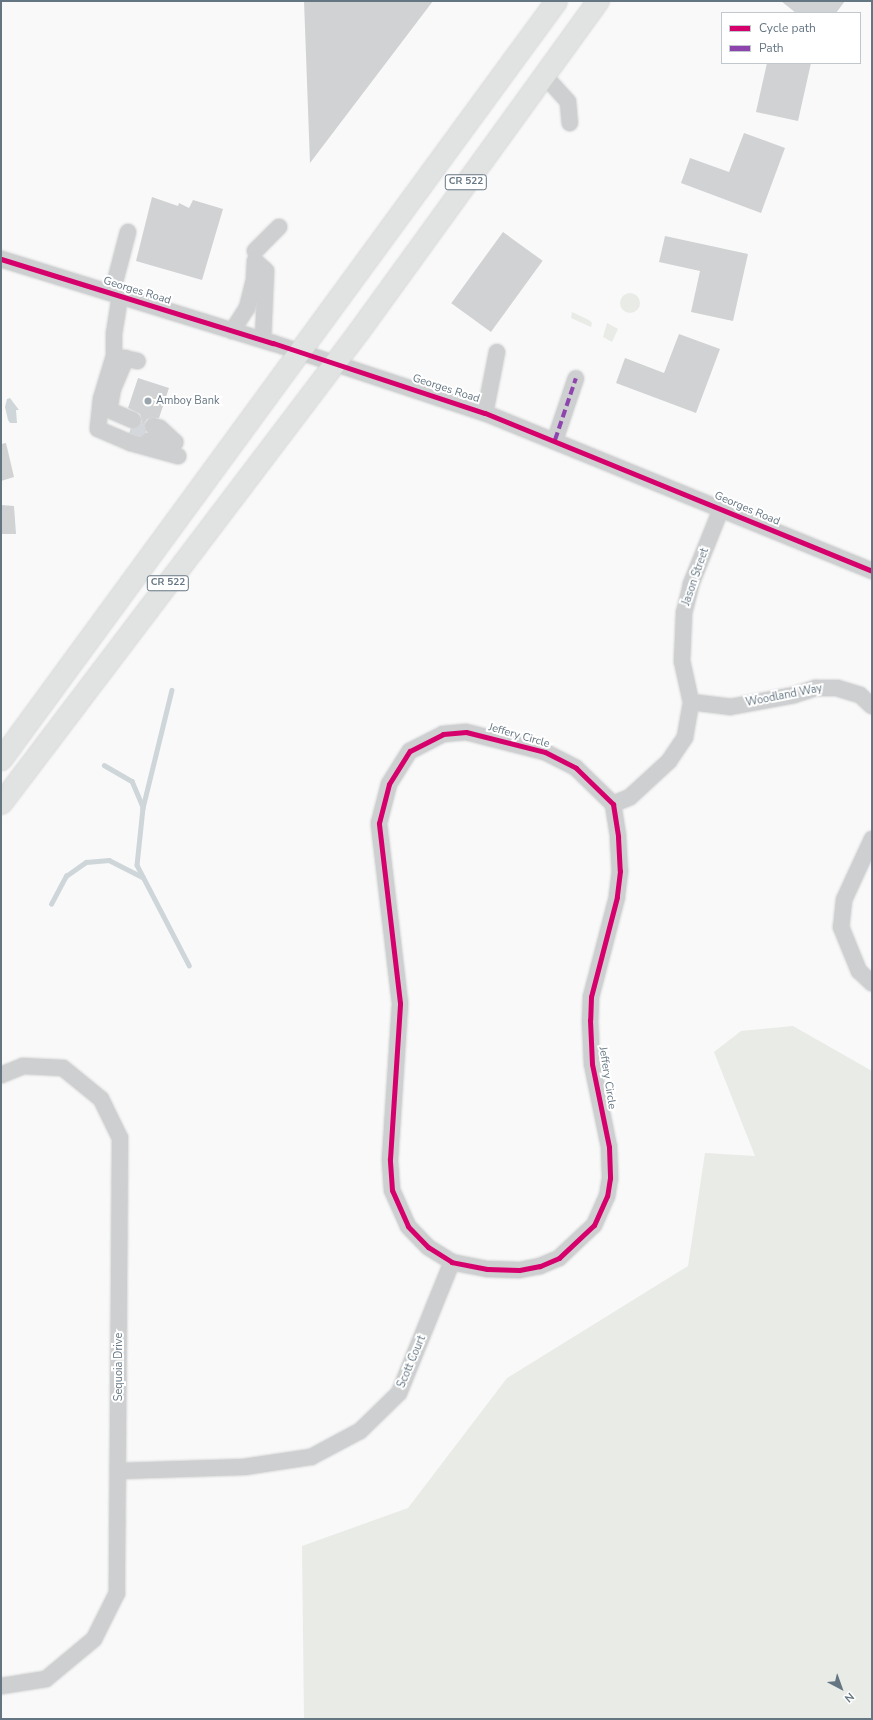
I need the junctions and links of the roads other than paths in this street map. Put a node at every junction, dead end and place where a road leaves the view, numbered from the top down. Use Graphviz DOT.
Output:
graph roads {
  1 [pos="556,1"];
  2 [pos="598,1"];
  3 [pos="544,75"];
  4 [pos="570,123"];
  5 [pos="280,227"];
  6 [pos="128,232"];
  7 [pos="256,251"];
  8 [pos="1,259"];
  9 [pos="116,294"];
  10 [pos="232,331"];
  11 [pos="263,340"];
  12 [pos="297,351"];
  13 [pos="497,352"];
  14 [pos="126,358"];
  15 [pos="334,363"];
  16 [pos="576,378"];
  17 [pos="485,413"];
  18 [pos="97,416"];
  19 [pos="152,429"];
  20 [pos="555,440"];
  21 [pos="721,509"];
  22 [pos="872,571"];
  23 [pos="691,702"];
  24 [pos="872,706"];
  25 [pos="1,759"];
  26 [pos="1,803"];
  27 [pos="613,804"];
  28 [pos="872,839"];
  29 [pos="872,983"];
  30 [pos="1,1075"];
  31 [pos="452,1262"];
  32 [pos="119,1471"];
  33 [pos="1,1686"];
  1 -- 12 [label="main road, CR 522"];
  2 -- 3 [label="main road, CR 522"];
  3 -- 4 [label="street"];
  3 -- 15 [label="main road, CR 522"];
  5 -- 7 [label="street"];
  6 -- 9 [label="street"];
  8 -- 9 [label="street, Georges Road"];
  9 -- 10 [label="street, Georges Road"];
  9 -- 14 [label="street"];
  10 -- 11 [label="street, Georges Road"];
  10 -- 11 [label="street"];
  11 -- 12 [label="street, Georges Road"];
  12 -- 15 [label="street, Georges Road"];
  12 -- 25 [label="main road, CR 522"];
  13 -- 17 [label="street"];
  14 -- 18 [label="street"];
  14 -- 18 [label="street"];
  15 -- 17 [label="street, Georges Road"];
  15 -- 26 [label="main road, CR 522"];
  16 -- 20 [label="street"];
  17 -- 20 [label="street, Georges Road"];
  18 -- 19 [label="street"];
  20 -- 21 [label="street, Georges Road"];
  21 -- 22 [label="street, Georges Road"];
  21 -- 23 [label="street, Jason Street"];
  23 -- 24 [label="street, Woodland Way"];
  23 -- 27 [label="street, Jason Street"];
  27 -- 31 [label="street, Jeffery Circle"];
  27 -- 31 [label="street, Jeffery Circle"];
  28 -- 29 [label="street"];
  30 -- 32 [label="street, Sequoia Drive"];
  31 -- 32 [label="street, Scott Court"];
  32 -- 33 [label="street, Sequoia Drive"];
}
